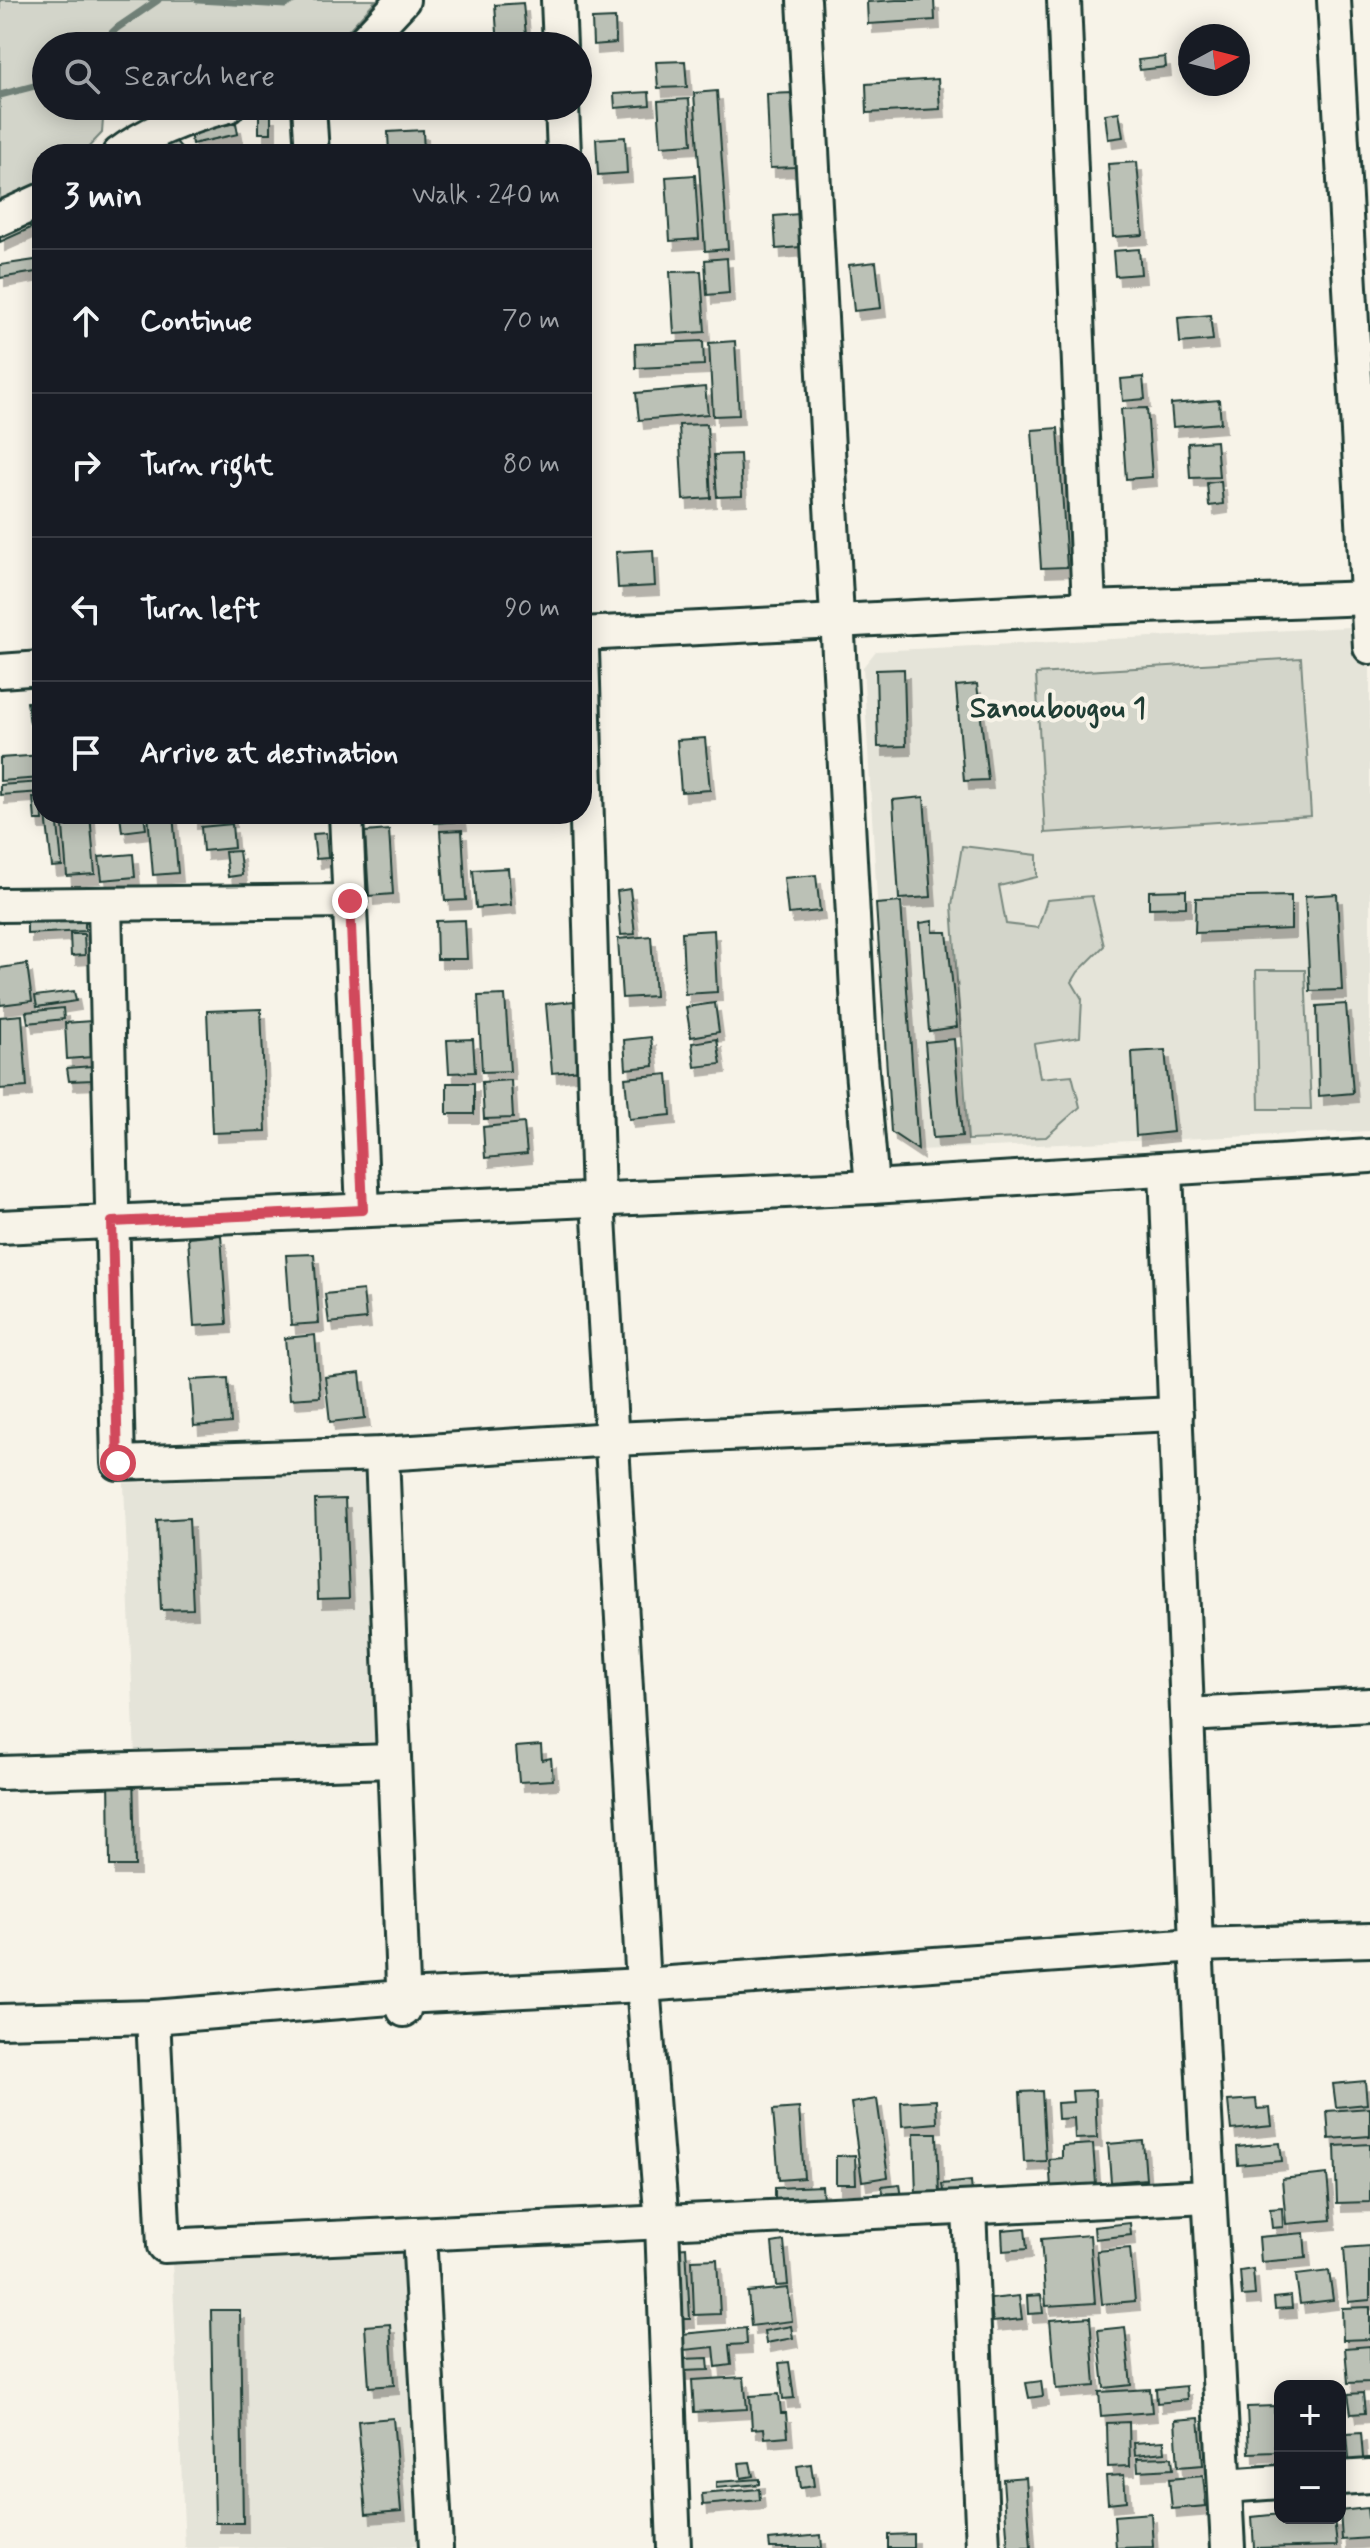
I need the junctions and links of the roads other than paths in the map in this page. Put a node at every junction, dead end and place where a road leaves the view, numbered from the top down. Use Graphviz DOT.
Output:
graph roads {
  1 [pos="403,0"];
  2 [pos="558,0"];
  3 [pos="804,0"];
  4 [pos="1064,0"];
  5 [pos="1334,0"];
  6 [pos="373,32"];
  7 [pos="559,32"];
  8 [pos="186,120"];
  9 [pos="310,120"];
  10 [pos="563,120"];
  11 [pos="132,144"];
  12 [pos="311,144"];
  13 [pos="564,144"];
  14 [pos="32,205"];
  15 [pos="0,219"];
  16 [pos="1368,598"];
  17 [pos="1089,608"];
  18 [pos="839,623"];
  19 [pos="592,634"];
  20 [pos="1370,647"];
  21 [pos="32,669"];
  22 [pos="0,671"];
  23 [pos="346,824"];
  24 [pos="587,824"];
  25 [pos="350,901"];
  26 [pos="105,904"];
  27 [pos="0,905"];
  28 [pos="1370,1156"];
  29 [pos="1166,1170"];
  30 [pos="872,1187"];
  31 [pos="598,1200"];
  32 [pos="363,1210"];
  33 [pos="112,1222"];
  34 [pos="0,1227"];
  35 [pos="1176,1414"];
  36 [pos="613,1439"];
  37 [pos="382,1454"];
  38 [pos="1370,1705"];
  39 [pos="1187,1715"];
  40 [pos="393,1761"];
  41 [pos="0,1773"];
  42 [pos="1370,1940"];
  43 [pos="1196,1945"];
  44 [pos="643,1985"];
  45 [pos="404,2004"];
  46 [pos="153,2017"];
  47 [pos="0,2021"];
  48 [pos="1208,2196"];
  49 [pos="969,2208"];
  50 [pos="662,2224"];
  51 [pos="419,2234"];
  52 [pos="1370,2476"];
  53 [pos="1346,2478"];
  54 [pos="1274,2482"];
  55 [pos="1225,2486"];
  56 [pos="436,2548"];
  57 [pos="674,2548"];
  58 [pos="983,2548"];
  59 [pos="1228,2548"];
  1 -- 6 [label="street"];
  2 -- 7 [label="street"];
  3 -- 18 [label="street"];
  4 -- 17 [label="street"];
  5 -- 16 [label="street"];
  8 -- 11 [label="street"];
  9 -- 12 [label="street"];
  10 -- 13 [label="street"];
  14 -- 15 [label="street"];
  16 -- 17 [label="street"];
  16 -- 20 [label="street"];
  17 -- 18 [label="street"];
  18 -- 19 [label="street"];
  18 -- 30 [label="street"];
  21 -- 22 [label="street"];
  23 -- 25 [label="street"];
  24 -- 31 [label="street"];
  25 -- 26 [label="street"];
  25 -- 32 [label="street"];
  26 -- 27 [label="street"];
  26 -- 33 [label="street"];
  28 -- 29 [label="street"];
  29 -- 30 [label="street"];
  29 -- 35 [label="street"];
  30 -- 31 [label="street"];
  31 -- 32 [label="street"];
  31 -- 36 [label="street"];
  32 -- 33 [label="street"];
  33 -- 34 [label="street"];
  33 -- 37 [label="street"];
  35 -- 36 [label="street"];
  35 -- 39 [label="street"];
  36 -- 37 [label="street"];
  36 -- 44 [label="street"];
  37 -- 40 [label="street"];
  38 -- 39 [label="street"];
  39 -- 43 [label="street"];
  40 -- 41 [label="street"];
  40 -- 45 [label="street"];
  42 -- 43 [label="street"];
  43 -- 44 [label="street"];
  43 -- 48 [label="street"];
  44 -- 45 [label="street"];
  44 -- 50 [label="street"];
  45 -- 46 [label="street"];
  46 -- 47 [label="street"];
  46 -- 51 [label="street"];
  48 -- 49 [label="street"];
  48 -- 55 [label="street"];
  49 -- 50 [label="street"];
  49 -- 58 [label="street"];
  50 -- 51 [label="street"];
  50 -- 57 [label="street"];
  51 -- 56 [label="street"];
  52 -- 53 [label="street"];
  54 -- 55 [label="street"];
  55 -- 59 [label="street"];
}
